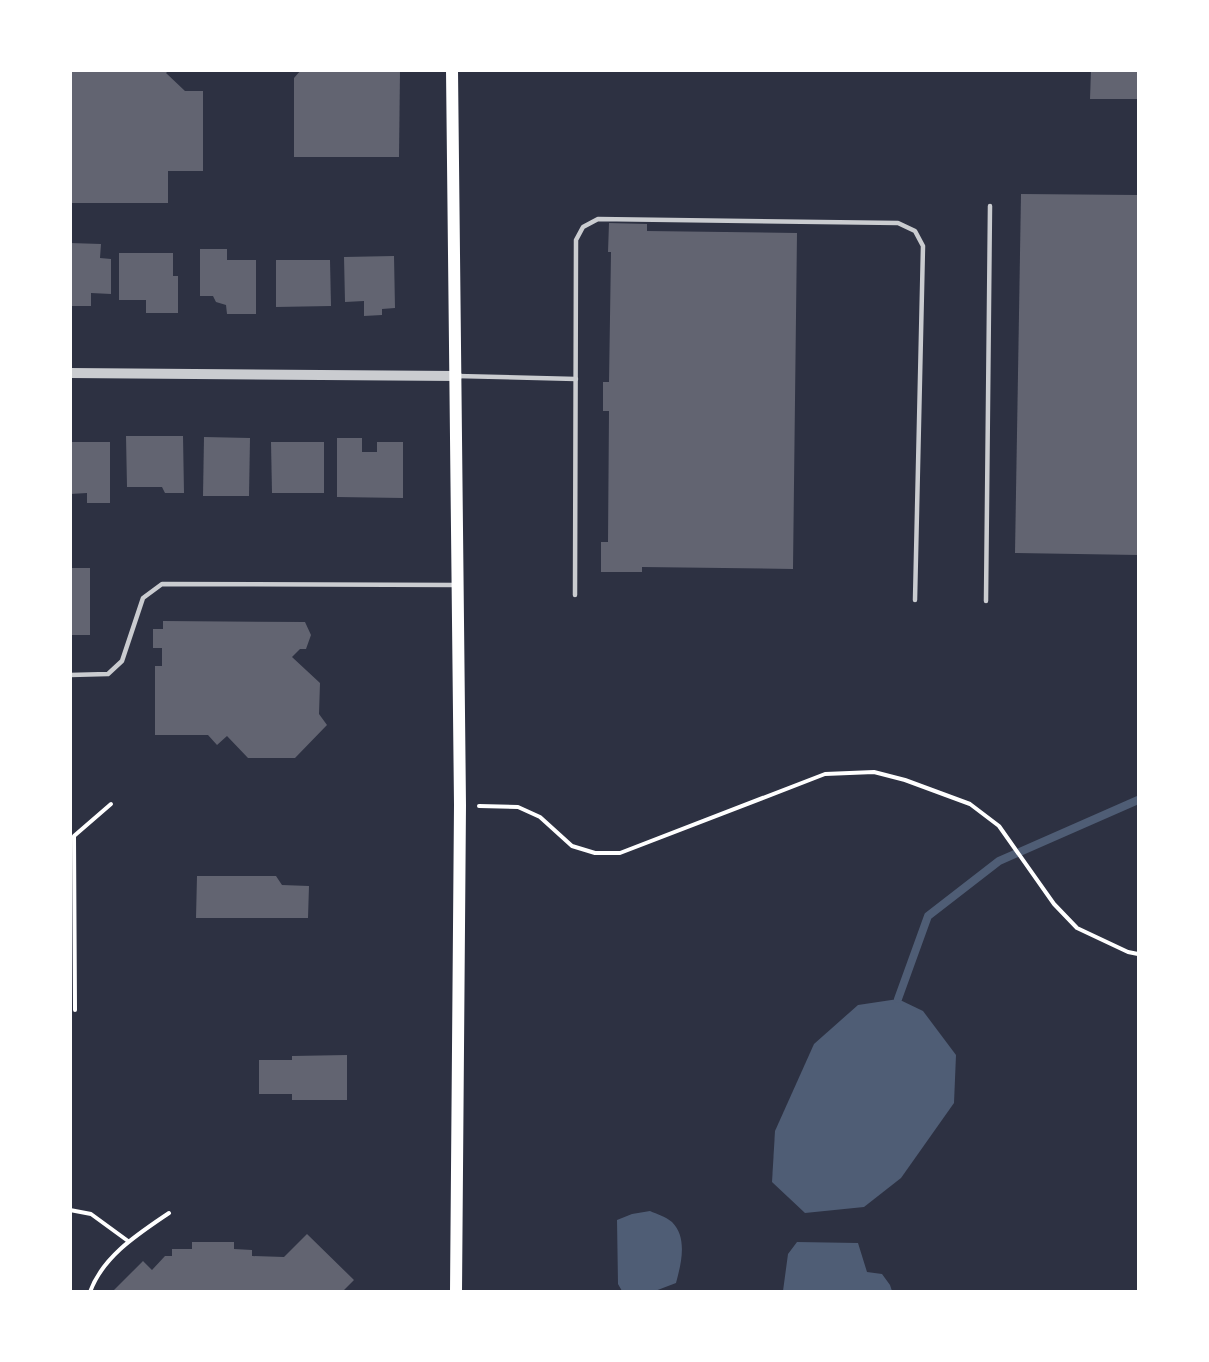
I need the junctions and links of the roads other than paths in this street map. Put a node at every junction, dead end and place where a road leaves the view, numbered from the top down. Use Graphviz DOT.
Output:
graph roads {
  1 [pos="452,70"];
  2 [pos="990,206"];
  3 [pos="70,373"];
  4 [pos="457,376"];
  5 [pos="576,379"];
  6 [pos="458,585"];
  7 [pos="575,595"];
  8 [pos="915,600"];
  9 [pos="986,601"];
  10 [pos="70,675"];
  11 [pos="456,1292"];
  1 -- 4 [label="main road"];
  2 -- 9 [label="lane"];
  3 -- 4 [label="street"];
  4 -- 5 [label="lane"];
  4 -- 6 [label="main road"];
  5 -- 7 [label="lane"];
  5 -- 8 [label="lane"];
  6 -- 10 [label="lane"];
  6 -- 11 [label="main road"];
}
